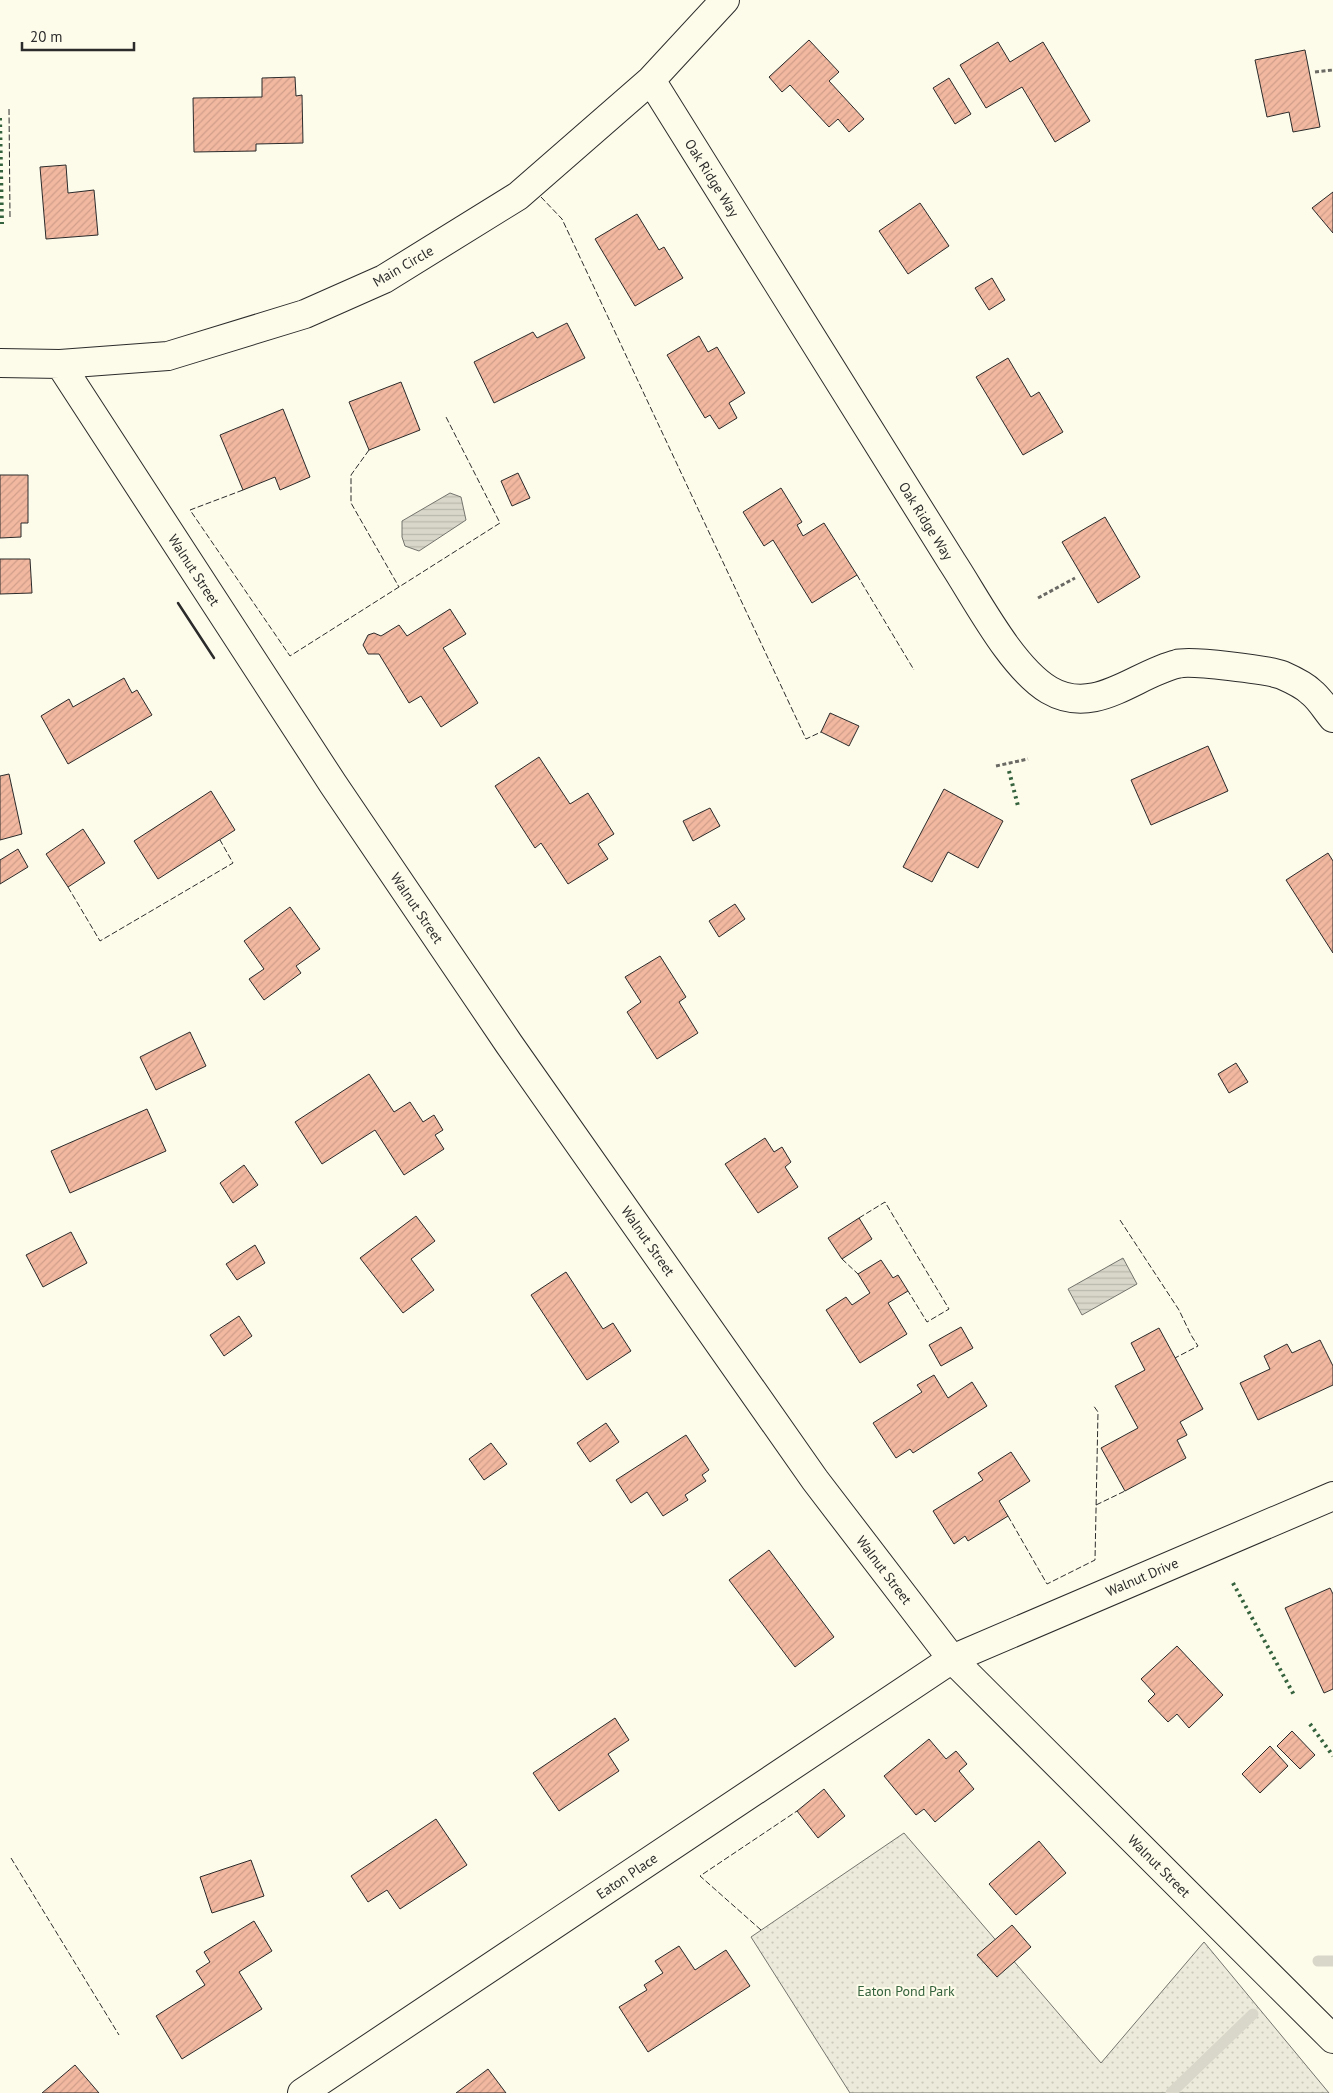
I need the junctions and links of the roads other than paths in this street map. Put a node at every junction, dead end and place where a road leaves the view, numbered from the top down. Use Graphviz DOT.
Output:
graph roads {
  1 [pos="725,0"];
  2 [pos="651,80"];
  3 [pos="0,363"];
  4 [pos="60,364"];
  5 [pos="1333,718"];
  6 [pos="1333,1496"];
  7 [pos="952,1659"];
  8 [pos="1333,2039"];
  9 [pos="302,2093"];
  1 -- 2 [label="street, Main Circle"];
  2 -- 4 [label="street, Main Circle"];
  2 -- 5 [label="street, Oak Ridge Way"];
  3 -- 4 [label="street, Main Circle"];
  4 -- 7 [label="street, Walnut Street"];
  6 -- 7 [label="street, Walnut Drive"];
  7 -- 8 [label="street, Walnut Street"];
  7 -- 9 [label="street, Eaton Place"];
}
